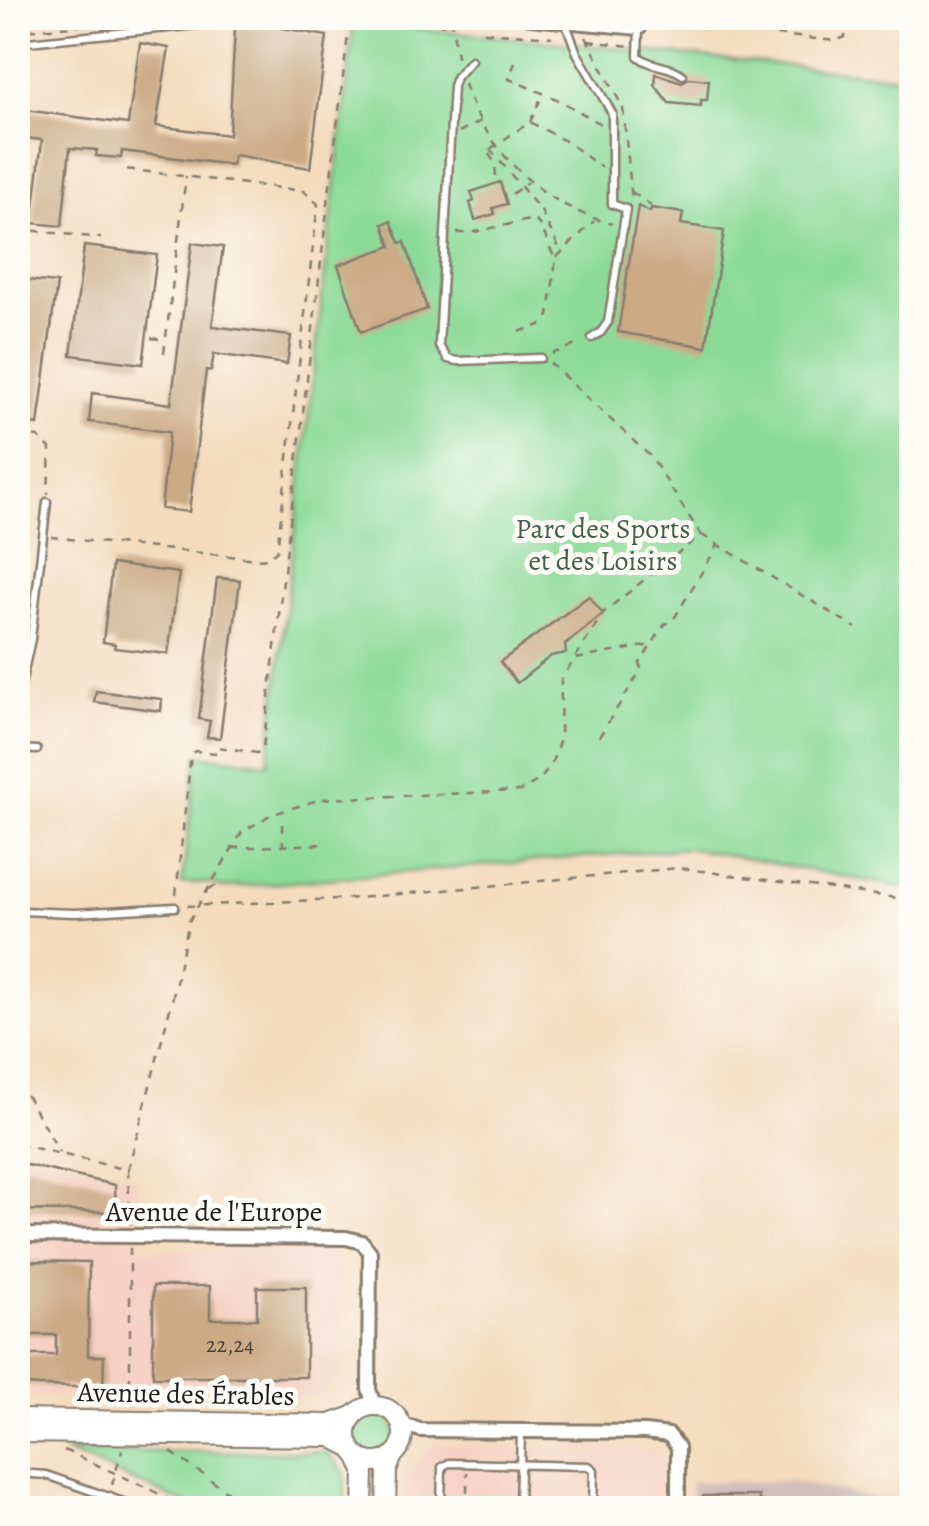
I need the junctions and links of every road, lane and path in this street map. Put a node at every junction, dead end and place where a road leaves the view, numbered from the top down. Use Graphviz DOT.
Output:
graph roads {
  1 [pos="157,18"];
  2 [pos="350,18"];
  3 [pos="376,18"];
  4 [pos="451,18"];
  5 [pos="530,18"];
  6 [pos="848,18"];
  7 [pos="237,21"];
  8 [pos="565,21"];
  9 [pos="444,25"];
  10 [pos="639,28"];
  11 [pos="18,31"];
  12 [pos="484,32"];
  13 [pos="552,37"];
  14 [pos="586,41"];
  15 [pos="18,43"];
  16 [pos="639,47"];
  17 [pos="471,60"];
  18 [pos="515,62"];
  19 [pos="460,72"];
  20 [pos="683,75"];
  21 [pos="543,92"];
  22 [pos="482,120"];
  23 [pos="530,122"];
  24 [pos="612,124"];
  25 [pos="625,124"];
  26 [pos="459,132"];
  27 [pos="495,145"];
  28 [pos="490,149"];
  29 [pos="124,169"];
  30 [pos="186,176"];
  31 [pos="496,176"];
  32 [pos="614,177"];
  33 [pos="529,180"];
  34 [pos="520,188"];
  35 [pos="630,191"];
  36 [pos="512,194"];
  37 [pos="651,206"];
  38 [pos="595,220"];
  39 [pos="623,227"];
  40 [pos="18,230"];
  41 [pos="446,232"];
  42 [pos="100,238"];
  43 [pos="562,252"];
  44 [pos="556,258"];
  45 [pos="519,332"];
  46 [pos="152,338"];
  47 [pos="592,338"];
  48 [pos="166,341"];
  49 [pos="164,354"];
  50 [pos="541,358"];
  51 [pos="18,434"];
  52 [pos="47,502"];
  53 [pos="701,535"];
  54 [pos="43,536"];
  55 [pos="718,545"];
  56 [pos="856,628"];
  57 [pos="651,646"];
  58 [pos="575,659"];
  59 [pos="19,681"];
  60 [pos="18,698"];
  61 [pos="599,737"];
  62 [pos="18,749"];
  63 [pos="37,750"];
  64 [pos="282,824"];
  65 [pos="324,844"];
  66 [pos="280,846"];
  67 [pos="230,848"];
  68 [pos="279,857"];
  69 [pos="912,900"];
  70 [pos="198,906"];
  71 [pos="176,907"];
  72 [pos="18,911"];
  73 [pos="18,1081"];
  74 [pos="18,1144"];
  75 [pos="60,1154"];
  76 [pos="128,1170"];
  77 [pos="18,1235"];
  78 [pos="130,1237"];
  79 [pos="374,1406"];
  80 [pos="353,1416"];
  81 [pos="18,1419"];
  82 [pos="130,1421"];
  83 [pos="402,1425"];
  84 [pos="521,1430"];
  85 [pos="18,1432"];
  86 [pos="57,1433"];
  87 [pos="151,1434"];
  88 [pos="122,1442"];
  89 [pos="354,1452"];
  90 [pos="393,1456"];
  91 [pos="520,1464"];
  92 [pos="18,1473"];
  93 [pos="117,1473"];
  94 [pos="110,1496"];
  95 [pos="109,1508"];
  96 [pos="140,1508"];
  97 [pos="184,1508"];
  98 [pos="245,1508"];
  99 [pos="363,1508"];
  100 [pos="386,1508"];
  101 [pos="441,1508"];
  102 [pos="519,1508"];
  103 [pos="593,1508"];
  104 [pos="678,1508"];
  1 -- 11 [label="path"];
  2 -- 71 [label="path"];
  3 -- 9 [label="path"];
  4 -- 19 [label="path"];
  5 -- 8 [label="street"];
  6 -- 10 [label="path"];
  7 -- 15 [label="lane"];
  8 -- 10 [label="street"];
  8 -- 24 [label="lane"];
  10 -- 16 [label="lane"];
  12 -- 13 [label="path"];
  14 -- 16 [label="path"];
  16 -- 20 [label="lane"];
  17 -- 19 [label="lane"];
  18 -- 21 [label="path"];
  19 -- 22 [label="path"];
  19 -- 41 [label="lane"];
  21 -- 23 [label="path"];
  21 -- 24 [label="path"];
  22 -- 26 [label="path"];
  22 -- 27 [label="path"];
  23 -- 27 [label="path"];
  23 -- 32 [label="path"];
  24 -- 25 [label="path"];
  24 -- 32 [label="lane"];
  27 -- 28 [label="path"];
  27 -- 33 [label="path"];
  28 -- 31 [label="path"];
  28 -- 34 [label="path"];
  29 -- 30 [label="path"];
  30 -- 48 [label="path"];
  30 -- 54 [label="path"];
  32 -- 39 [label="lane"];
  33 -- 34 [label="path"];
  33 -- 38 [label="path"];
  34 -- 36 [label="path"];
  34 -- 43 [label="path"];
  35 -- 37 [label="path"];
  38 -- 39 [label="path"];
  38 -- 43 [label="path"];
  39 -- 47 [label="lane"];
  40 -- 42 [label="path"];
  41 -- 44 [label="path"];
  41 -- 50 [label="lane"];
  43 -- 44 [label="path"];
  44 -- 45 [label="path"];
  46 -- 48 [label="path"];
  47 -- 50 [label="path"];
  48 -- 49 [label="path"];
  50 -- 53 [label="path"];
  51 -- 52 [label="path"];
  52 -- 54 [label="lane"];
  53 -- 55 [label="path"];
  53 -- 58 [label="path"];
  54 -- 59 [label="lane"];
  55 -- 56 [label="path"];
  55 -- 57 [label="path"];
  57 -- 58 [label="path"];
  57 -- 61 [label="path"];
  58 -- 67 [label="path"];
  59 -- 60 [label="lane"];
  62 -- 63 [label="lane"];
  64 -- 66 [label="path"];
  65 -- 66 [label="path"];
  66 -- 67 [label="path"];
  66 -- 68 [label="path"];
  67 -- 70 [label="path"];
  69 -- 70 [label="path"];
  70 -- 71 [label="path"];
  70 -- 76 [label="path"];
  71 -- 72 [label="lane"];
  73 -- 75 [label="path"];
  74 -- 75 [label="path"];
  75 -- 76 [label="path"];
  76 -- 78 [label="path"];
  77 -- 78 [label="street, Avenue de l'Europe"];
  78 -- 79 [label="street, Avenue de l'Europe"];
  78 -- 82 [label="path"];
  79 -- 80 [label="main road"];
  79 -- 83 [label="main road"];
  80 -- 82 [label="main road, Avenue des Érables"];
  80 -- 89 [label="main road"];
  81 -- 82 [label="main road, Avenue des Érables"];
  83 -- 84 [label="street"];
  83 -- 90 [label="main road"];
  84 -- 91 [label="lane"];
  84 -- 104 [label="street"];
  85 -- 86 [label="main road, Avenue des Érables"];
  86 -- 87 [label="main road, Avenue des Érables"];
  86 -- 93 [label="path"];
  87 -- 89 [label="main road, Avenue des Érables"];
  87 -- 98 [label="path"];
  88 -- 93 [label="path"];
  89 -- 90 [label="main road"];
  89 -- 99 [label="main road"];
  90 -- 100 [label="main road"];
  91 -- 101 [label="lane"];
  91 -- 102 [label="lane"];
  91 -- 103 [label="lane"];
  92 -- 94 [label="lane"];
  93 -- 94 [label="path"];
  93 -- 97 [label="path"];
  94 -- 95 [label="lane"];
  94 -- 96 [label="lane"];
}
